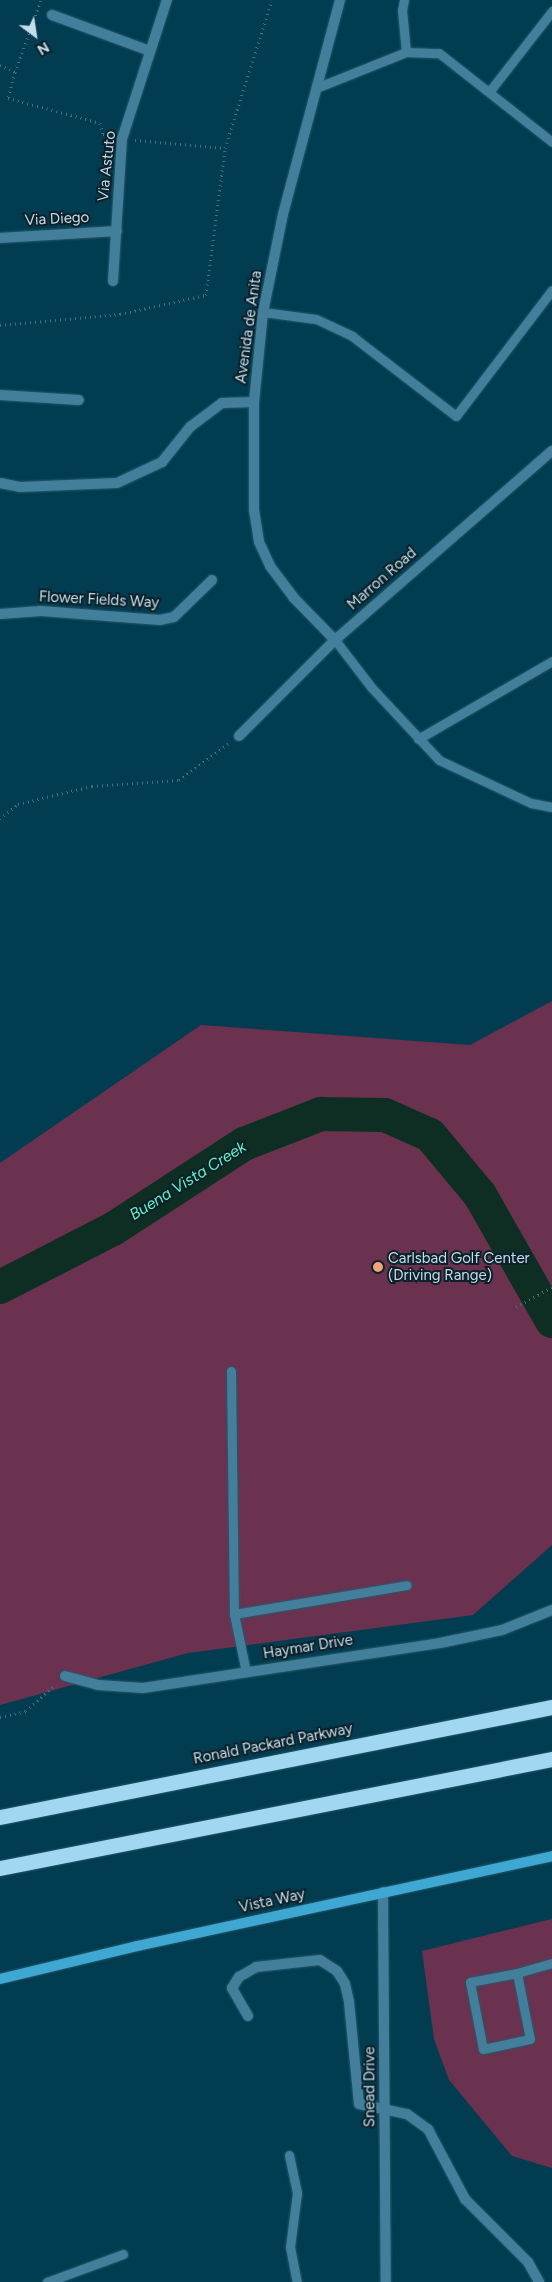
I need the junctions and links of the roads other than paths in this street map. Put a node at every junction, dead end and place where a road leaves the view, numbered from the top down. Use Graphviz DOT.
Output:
graph roads {
  1 [pos="167,0"];
  2 [pos="340,0"];
  3 [pos="404,0"];
  4 [pos="552,11"];
  5 [pos="52,15"];
  6 [pos="150,51"];
  7 [pos="406,52"];
  8 [pos="316,88"];
  9 [pos="489,92"];
  10 [pos="552,142"];
  11 [pos="117,231"];
  12 [pos="0,238"];
  13 [pos="113,281"];
  14 [pos="552,290"];
  15 [pos="263,312"];
  16 [pos="0,395"];
  17 [pos="79,400"];
  18 [pos="254,402"];
  19 [pos="552,451"];
  20 [pos="0,483"];
  21 [pos="212,580"];
  22 [pos="0,614"];
  23 [pos="335,640"];
  24 [pos="552,661"];
  25 [pos="239,736"];
  26 [pos="418,739"];
  27 [pos="552,807"];
  28 [pos="231,1371"];
  29 [pos="407,1585"];
  30 [pos="552,1610"];
  31 [pos="234,1614"];
  32 [pos="246,1672"];
  33 [pos="65,1676"];
  34 [pos="552,1707"];
  35 [pos="552,1759"];
  36 [pos="0,1816"];
  37 [pos="552,1856"];
  38 [pos="0,1868"];
  39 [pos="383,1892"];
  40 [pos="552,1963"];
  41 [pos="517,1973"];
  42 [pos="0,1979"];
  43 [pos="248,2016"];
  44 [pos="385,2108"];
  45 [pos="290,2155"];
  46 [pos="123,2254"];
  47 [pos="47,2282"];
  48 [pos="297,2282"];
  49 [pos="386,2282"];
  50 [pos="539,2282"];
  1 -- 6 [label="street, Via Astuto"];
  2 -- 8 [label="street, Avenida de Anita"];
  3 -- 7 [label="lane"];
  4 -- 9 [label="lane"];
  5 -- 6 [label="street"];
  6 -- 11 [label="street, Via Astuto"];
  7 -- 8 [label="lane"];
  7 -- 9 [label="lane"];
  8 -- 15 [label="street, Avenida de Anita"];
  9 -- 10 [label="lane"];
  11 -- 12 [label="street, Via Diego"];
  11 -- 13 [label="street, Via Astuto"];
  14 -- 15 [label="lane"];
  15 -- 18 [label="street, Avenida de Anita"];
  16 -- 17 [label="street"];
  18 -- 20 [label="street"];
  18 -- 23 [label="street, Avenida de Anita"];
  19 -- 23 [label="street, Marron Road"];
  21 -- 22 [label="street, Flower Fields Way"];
  23 -- 25 [label="street, Marron Road"];
  23 -- 26 [label="lane"];
  24 -- 26 [label="lane"];
  26 -- 27 [label="lane"];
  28 -- 31 [label="lane"];
  29 -- 31 [label="lane"];
  30 -- 32 [label="street, Haymar Drive"];
  31 -- 32 [label="lane"];
  32 -- 33 [label="street, Haymar Drive"];
  34 -- 36 [label="highway, Ronald Packard Parkway"];
  35 -- 38 [label="highway"];
  37 -- 39 [label="main road, Vista Way"];
  39 -- 42 [label="main road, Vista Way"];
  39 -- 44 [label="street, Snead Drive"];
  40 -- 41 [label="lane"];
  41 -- 41 [label="lane"];
  43 -- 44 [label="street"];
  44 -- 49 [label="street, Snead Drive"];
  44 -- 50 [label="street"];
  45 -- 48 [label="lane"];
  46 -- 47 [label="lane"];
}
